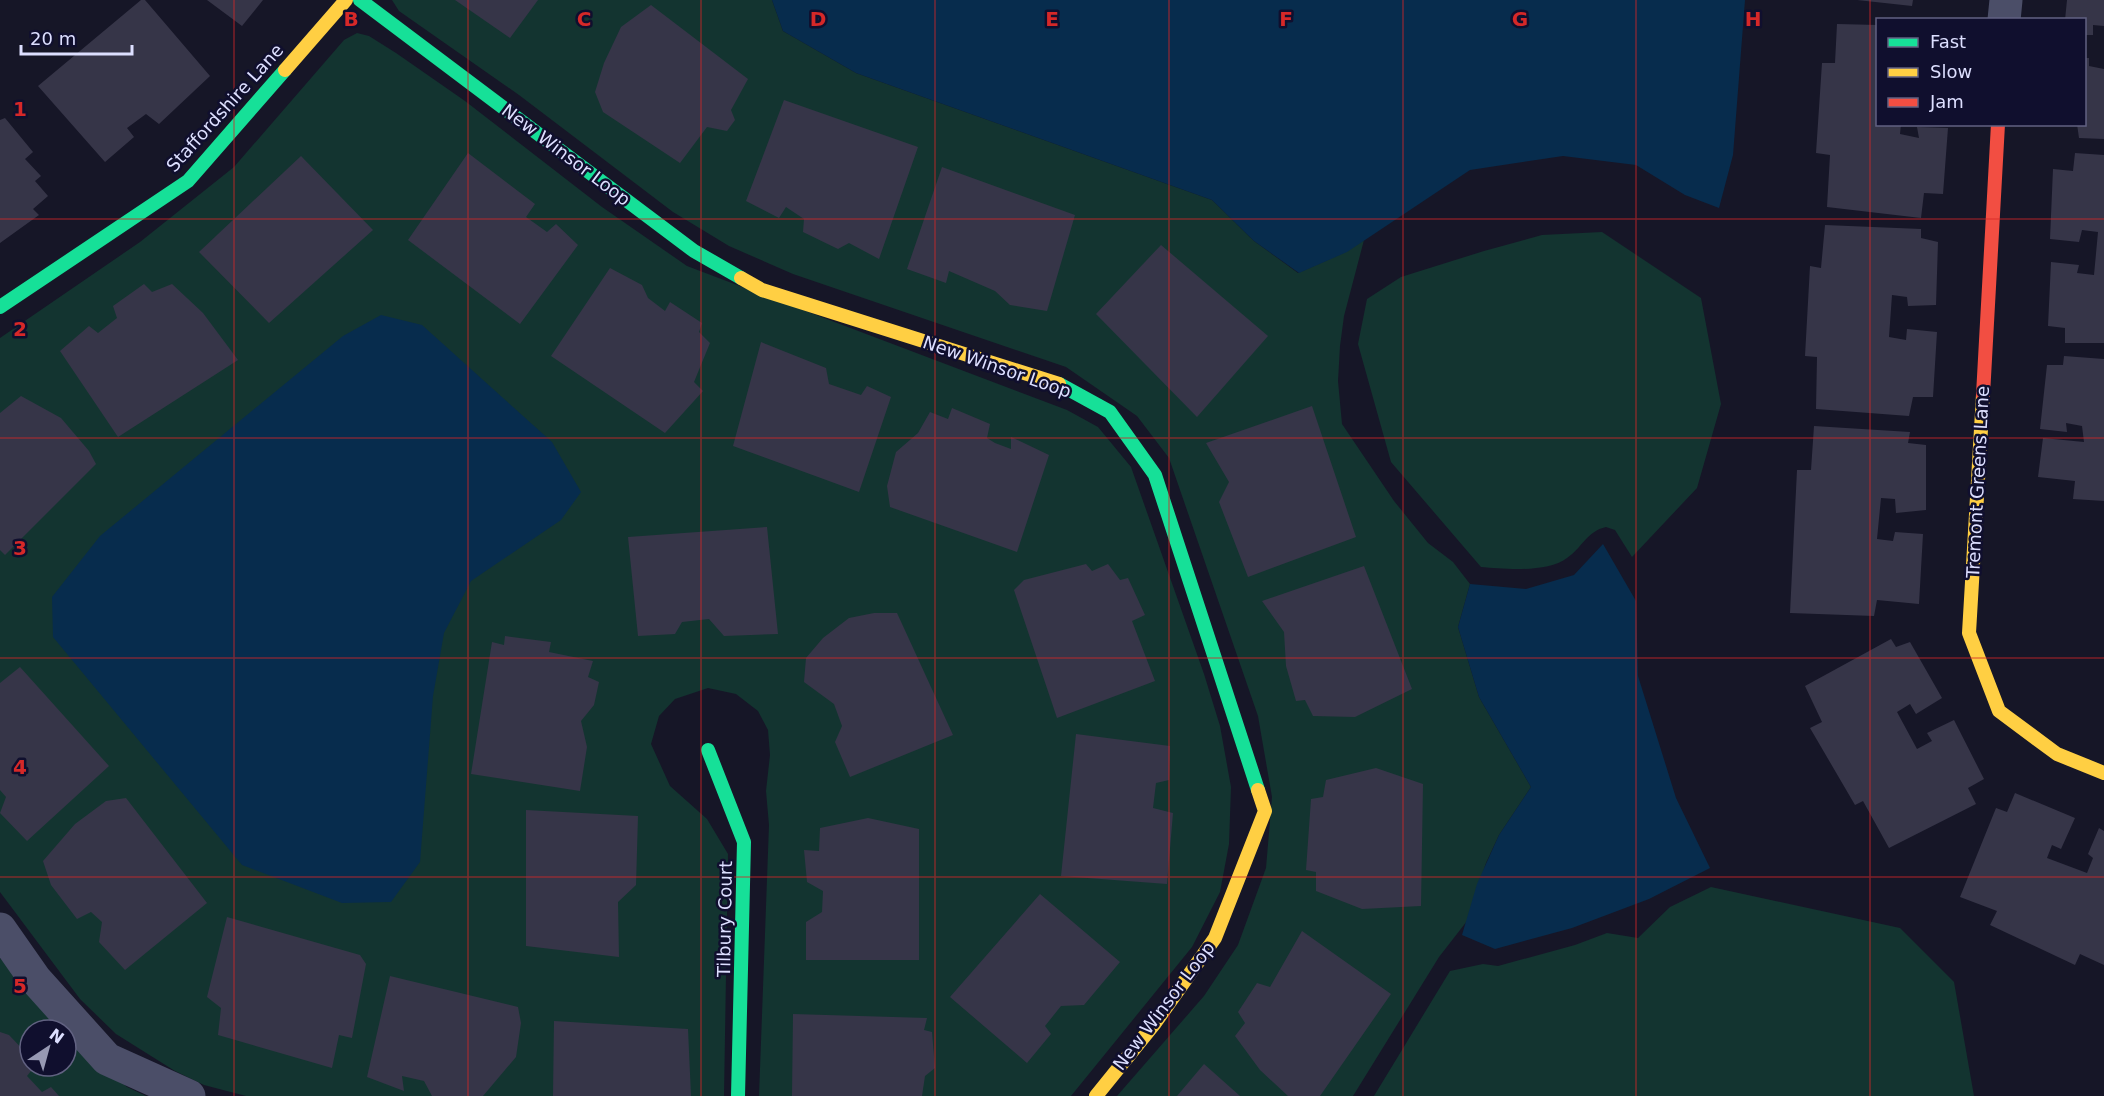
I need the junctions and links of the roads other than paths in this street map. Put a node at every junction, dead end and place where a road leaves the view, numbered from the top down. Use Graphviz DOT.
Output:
graph roads {
  1 [pos="346,0"];
  2 [pos="360,0"];
  3 [pos="2006,0"];
  4 [pos="2004,18"];
  5 [pos="1998,126"];
  6 [pos="0,307"];
  7 [pos="708,750"];
  8 [pos="2104,773"];
  9 [pos="0,929"];
  10 [pos="189,1096"];
  11 [pos="738,1096"];
  12 [pos="1096,1096"];
  1 -- 6 [label="street, Staffordshire Lane"];
  2 -- 12 [label="street, New Winsor Loop"];
  3 -- 4 [label="street"];
  5 -- 8 [label="street, Tremont Greens Lane"];
  7 -- 11 [label="street, Tilbury Court"];
  9 -- 10 [label="street"];
}
